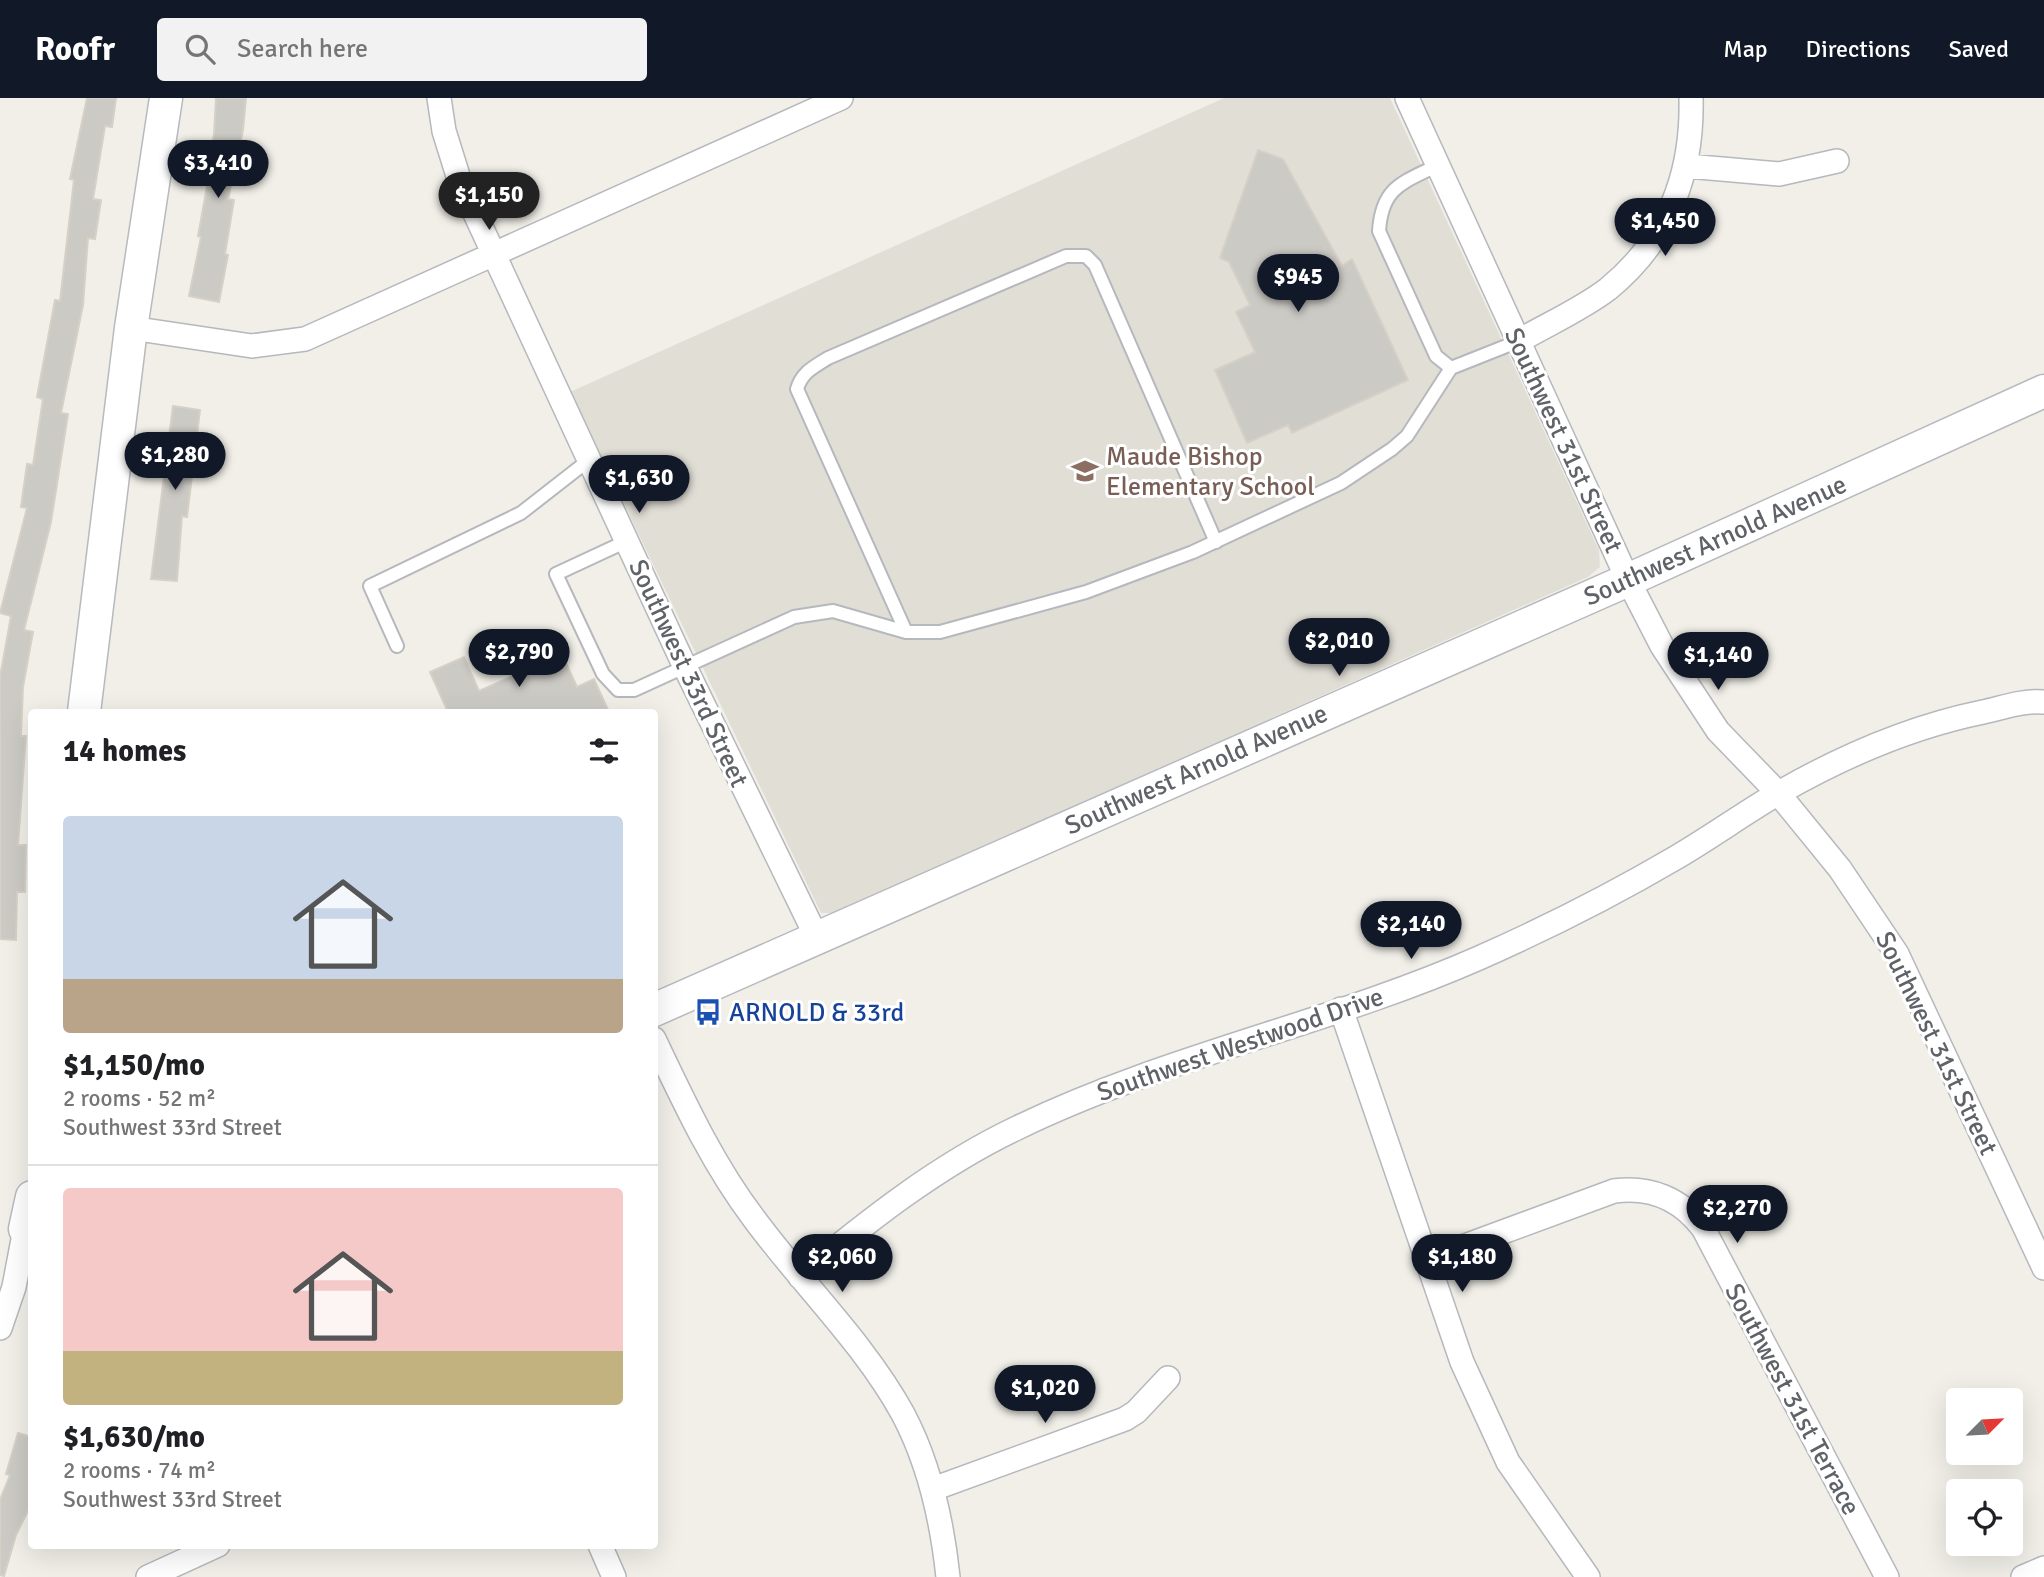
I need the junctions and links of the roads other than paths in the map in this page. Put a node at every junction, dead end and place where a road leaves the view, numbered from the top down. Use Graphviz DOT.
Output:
graph roads {
  1 [pos="166,98"];
  2 [pos="439,98"];
  3 [pos="841,98"];
  4 [pos="1407,98"];
  5 [pos="1691,98"];
  6 [pos="1836,161"];
  7 [pos="1438,165"];
  8 [pos="1687,166"];
  9 [pos="494,254"];
  10 [pos="131,328"];
  11 [pos="1519,341"];
  12 [pos="1451,368"];
  13 [pos="2044,391"];
  14 [pos="589,460"];
  15 [pos="627,541"];
  16 [pos="1216,541"];
  17 [pos="1628,580"];
  18 [pos="906,632"];
  19 [pos="397,646"];
  20 [pos="684,665"];
  21 [pos="2044,702"];
  22 [pos="84,709"];
  23 [pos="1778,793"];
  24 [pos="816,936"];
  25 [pos="658,1008"];
  26 [pos="1341,1009"];
  27 [pos="658,1048"];
  28 [pos="28,1229"];
  29 [pos="1427,1260"];
  30 [pos="2044,1268"];
  31 [pos="800,1277"];
  32 [pos="0,1328"];
  33 [pos="1168,1378"];
  34 [pos="933,1489"];
  35 [pos="209,1549"];
  36 [pos="602,1549"];
  37 [pos="2044,1567"];
  38 [pos="148,1577"];
  39 [pos="614,1577"];
  40 [pos="948,1577"];
  41 [pos="1588,1577"];
  42 [pos="1886,1577"];
  43 [pos="2023,1577"];
  1 -- 10 [label="street"];
  2 -- 9 [label="street, Southwest 33rd Street"];
  3 -- 9 [label="street"];
  4 -- 7 [label="street, Southwest 31st Street"];
  5 -- 8 [label="street"];
  6 -- 8 [label="street"];
  7 -- 11 [label="street, Southwest 31st Street"];
  7 -- 12 [label="lane"];
  8 -- 11 [label="street"];
  9 -- 10 [label="street"];
  9 -- 14 [label="street, Southwest 33rd Street"];
  10 -- 22 [label="street"];
  11 -- 12 [label="lane"];
  11 -- 17 [label="street, Southwest 31st Street"];
  12 -- 16 [label="lane"];
  13 -- 17 [label="street, Southwest Arnold Avenue"];
  14 -- 15 [label="street, Southwest 33rd Street"];
  14 -- 19 [label="lane"];
  15 -- 20 [label="street, Southwest 33rd Street"];
  15 -- 20 [label="lane"];
  16 -- 18 [label="lane"];
  16 -- 18 [label="lane"];
  17 -- 23 [label="street, Southwest 31st Street"];
  17 -- 24 [label="street, Southwest Arnold Avenue"];
  18 -- 20 [label="lane"];
  20 -- 24 [label="street, Southwest 33rd Street"];
  21 -- 23 [label="street, Southwest Westwood Drive"];
  23 -- 26 [label="street, Southwest Westwood Drive"];
  23 -- 30 [label="street, Southwest 31st Street"];
  24 -- 25 [label="street, Southwest Arnold Avenue"];
  26 -- 29 [label="street"];
  26 -- 31 [label="street, Southwest Westwood Drive"];
  27 -- 31 [label="street"];
  28 -- 32 [label="street"];
  29 -- 41 [label="street"];
  29 -- 42 [label="street, Southwest 31st Terrace"];
  31 -- 34 [label="street"];
  33 -- 34 [label="street"];
  34 -- 40 [label="street"];
  35 -- 38 [label="street"];
  36 -- 39 [label="street"];
  37 -- 43 [label="street"];
}
